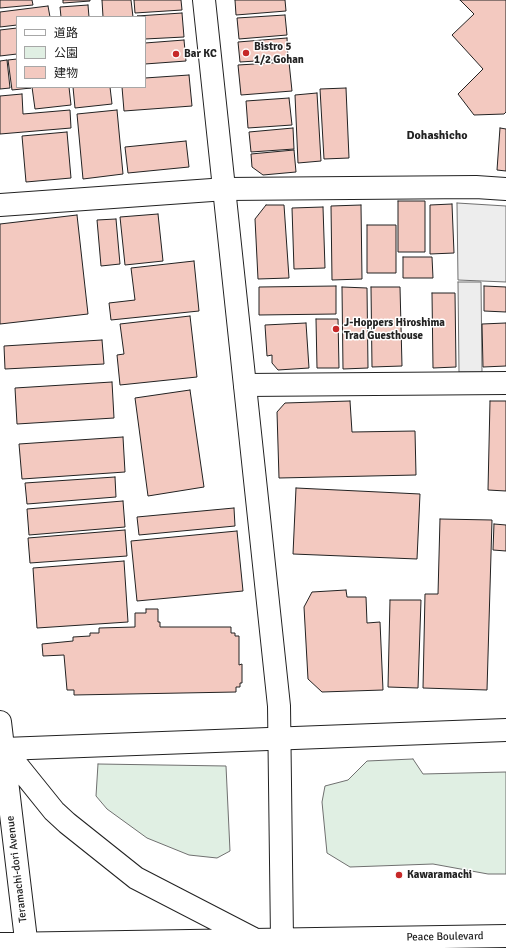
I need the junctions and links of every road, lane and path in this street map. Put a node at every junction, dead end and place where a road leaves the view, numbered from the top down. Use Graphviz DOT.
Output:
graph roads {
  1 [pos="204,0"];
  2 [pos="226,189"];
  3 [pos="506,189"];
  4 [pos="0,205"];
  5 [pos="506,383"];
  6 [pos="245,385"];
  7 [pos="0,722"];
  8 [pos="506,730"];
  9 [pos="279,739"];
  10 [pos="4,749"];
  11 [pos="506,936"];
  12 [pos="282,939"];
  13 [pos="0,944"];
  14 [pos="249,944"];
  15 [pos="351,944"];
  16 [pos="26,946"];
  1 -- 2 [label="street"];
  2 -- 3 [label="street"];
  2 -- 4 [label="street"];
  2 -- 6 [label="street"];
  5 -- 6 [label="street"];
  6 -- 9 [label="street"];
  7 -- 10 [label="street, Teramachi-dori Avenue"];
  8 -- 9 [label="street"];
  9 -- 10 [label="street"];
  9 -- 12 [label="street"];
  10 -- 14 [label="street"];
  10 -- 16 [label="street, Teramachi-dori Avenue"];
  11 -- 15 [label="street, Peace Boulevard"];
  12 -- 14 [label="street, Peace Boulevard"];
  12 -- 15 [label="street, Peace Boulevard"];
  13 -- 16 [label="street, Peace Boulevard"];
  14 -- 16 [label="street, Peace Boulevard"];
}
